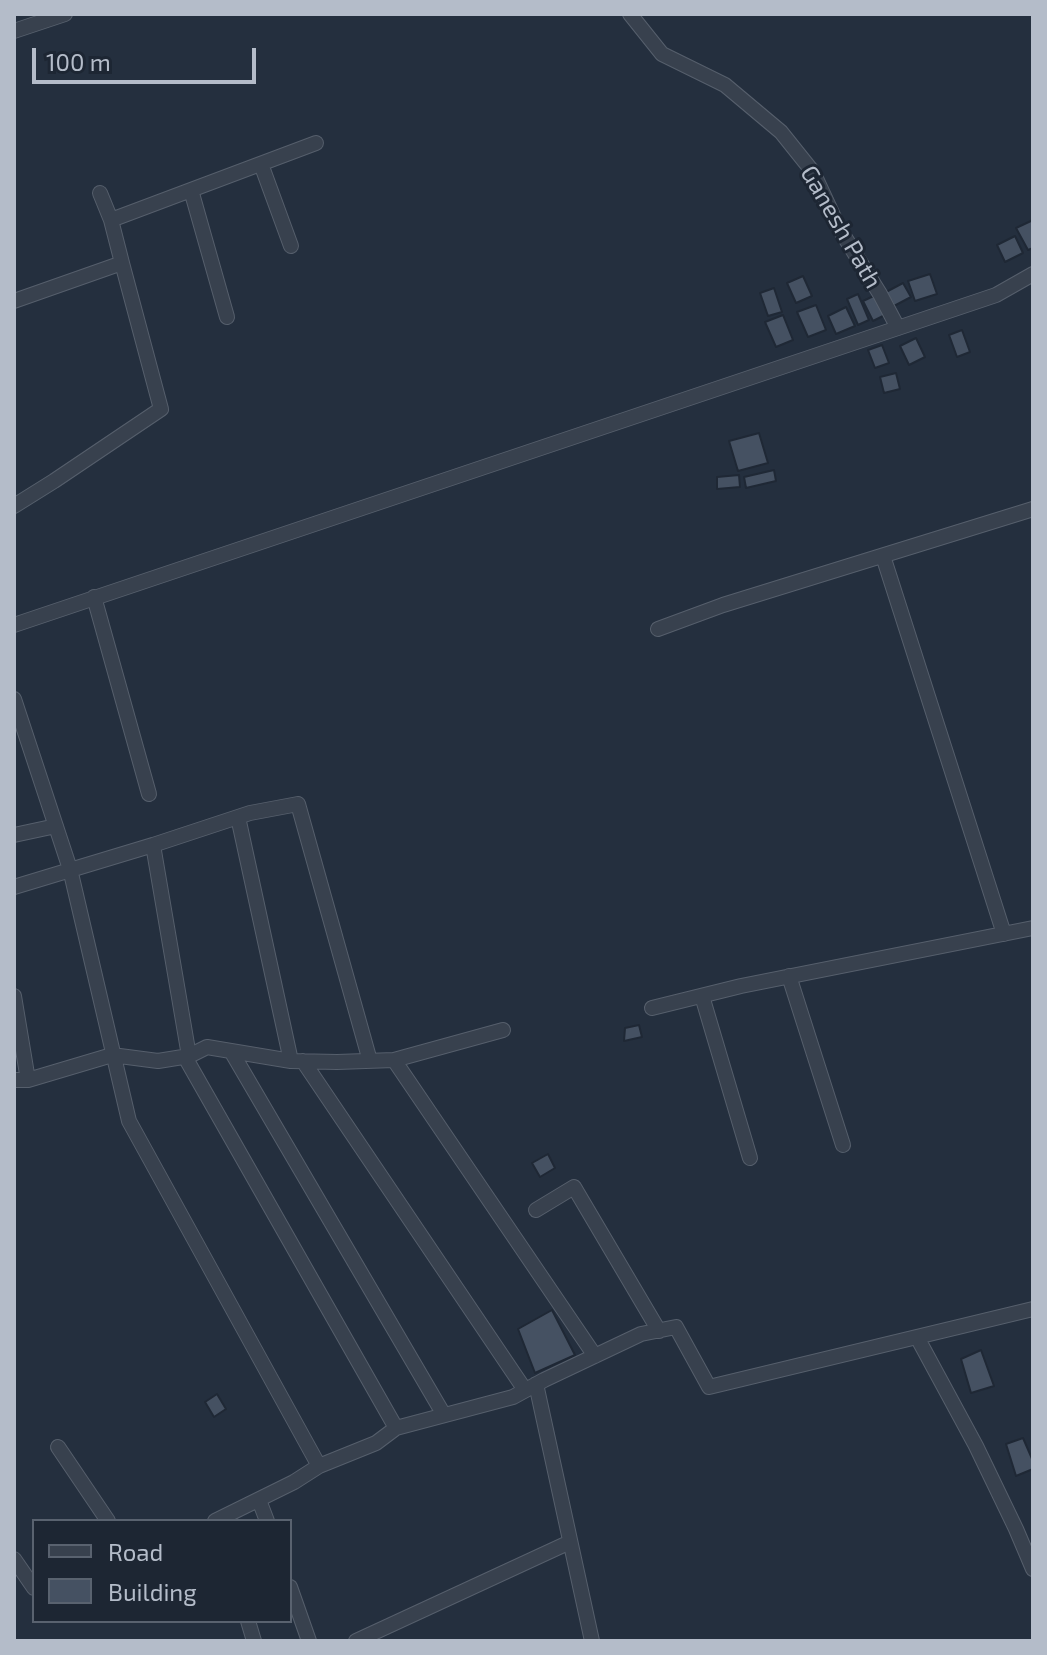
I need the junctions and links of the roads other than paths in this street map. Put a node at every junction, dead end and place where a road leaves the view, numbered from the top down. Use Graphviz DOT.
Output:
graph roads {
  1 [pos="65,14"];
  2 [pos="630,14"];
  3 [pos="14,31"];
  4 [pos="316,143"];
  5 [pos="261,164"];
  6 [pos="191,190"];
  7 [pos="100,193"];
  8 [pos="111,220"];
  9 [pos="291,246"];
  10 [pos="122,263"];
  11 [pos="1033,274"];
  12 [pos="14,301"];
  13 [pos="227,317"];
  14 [pos="898,328"];
  15 [pos="14,506"];
  16 [pos="1033,509"];
  17 [pos="883,556"];
  18 [pos="94,597"];
  19 [pos="14,625"];
  20 [pos="658,629"];
  21 [pos="14,699"];
  22 [pos="149,794"];
  23 [pos="238,817"];
  24 [pos="56,826"];
  25 [pos="14,835"];
  26 [pos="153,845"];
  27 [pos="70,869"];
  28 [pos="14,887"];
  29 [pos="1033,928"];
  30 [pos="1004,934"];
  31 [pos="789,976"];
  32 [pos="14,996"];
  33 [pos="702,996"];
  34 [pos="652,1008"];
  35 [pos="503,1030"];
  36 [pos="231,1051"];
  37 [pos="112,1055"];
  38 [pos="187,1056"];
  39 [pos="394,1060"];
  40 [pos="297,1061"];
  41 [pos="370,1061"];
  42 [pos="21,1080"];
  43 [pos="843,1145"];
  44 [pos="750,1158"];
  45 [pos="536,1210"];
  46 [pos="1033,1309"];
  47 [pos="659,1331"];
  48 [pos="917,1337"];
  49 [pos="595,1356"];
  50 [pos="530,1387"];
  51 [pos="444,1415"];
  52 [pos="396,1428"];
  53 [pos="58,1447"];
  54 [pos="319,1466"];
  55 [pos="259,1500"];
  56 [pos="107,1519"];
  57 [pos="218,1519"];
  58 [pos="266,1519"];
  59 [pos="570,1542"];
  60 [pos="14,1559"];
  61 [pos="1033,1569"];
  62 [pos="32,1585"];
  63 [pos="292,1593"];
  64 [pos="309,1641"];
  65 [pos="356,1641"];
  66 [pos="592,1641"];
  1 -- 3 [label="street"];
  2 -- 14 [label="street, Ganesh Path"];
  4 -- 5 [label="street"];
  5 -- 6 [label="street"];
  5 -- 9 [label="street"];
  6 -- 8 [label="street"];
  6 -- 13 [label="street"];
  7 -- 8 [label="street"];
  8 -- 10 [label="street"];
  10 -- 12 [label="street"];
  10 -- 15 [label="street"];
  11 -- 14 [label="street"];
  14 -- 18 [label="street"];
  16 -- 17 [label="street"];
  17 -- 20 [label="street"];
  17 -- 30 [label="street"];
  18 -- 19 [label="street"];
  18 -- 22 [label="street"];
  21 -- 24 [label="street"];
  23 -- 26 [label="street"];
  23 -- 40 [label="street"];
  23 -- 41 [label="street"];
  24 -- 25 [label="street"];
  24 -- 27 [label="street"];
  26 -- 27 [label="street"];
  26 -- 38 [label="street"];
  27 -- 28 [label="street"];
  27 -- 37 [label="street"];
  29 -- 30 [label="street"];
  30 -- 31 [label="street"];
  31 -- 33 [label="street"];
  31 -- 43 [label="street"];
  32 -- 42 [label="street"];
  33 -- 34 [label="street"];
  33 -- 44 [label="street"];
  35 -- 39 [label="street"];
  36 -- 38 [label="street"];
  36 -- 40 [label="street"];
  36 -- 51 [label="street"];
  37 -- 38 [label="street"];
  37 -- 42 [label="street"];
  37 -- 54 [label="street"];
  38 -- 52 [label="street"];
  39 -- 41 [label="street"];
  39 -- 49 [label="street"];
  40 -- 41 [label="street"];
  40 -- 50 [label="street"];
  45 -- 47 [label="street"];
  46 -- 48 [label="street"];
  47 -- 48 [label="street"];
  47 -- 49 [label="street"];
  48 -- 61 [label="street"];
  49 -- 50 [label="street"];
  50 -- 51 [label="street"];
  50 -- 59 [label="street"];
  51 -- 52 [label="street"];
  52 -- 54 [label="street"];
  53 -- 56 [label="street"];
  54 -- 55 [label="street"];
  55 -- 57 [label="street"];
  55 -- 58 [label="street"];
  59 -- 65 [label="street"];
  59 -- 66 [label="street"];
  60 -- 62 [label="street"];
  63 -- 64 [label="street"];
}
